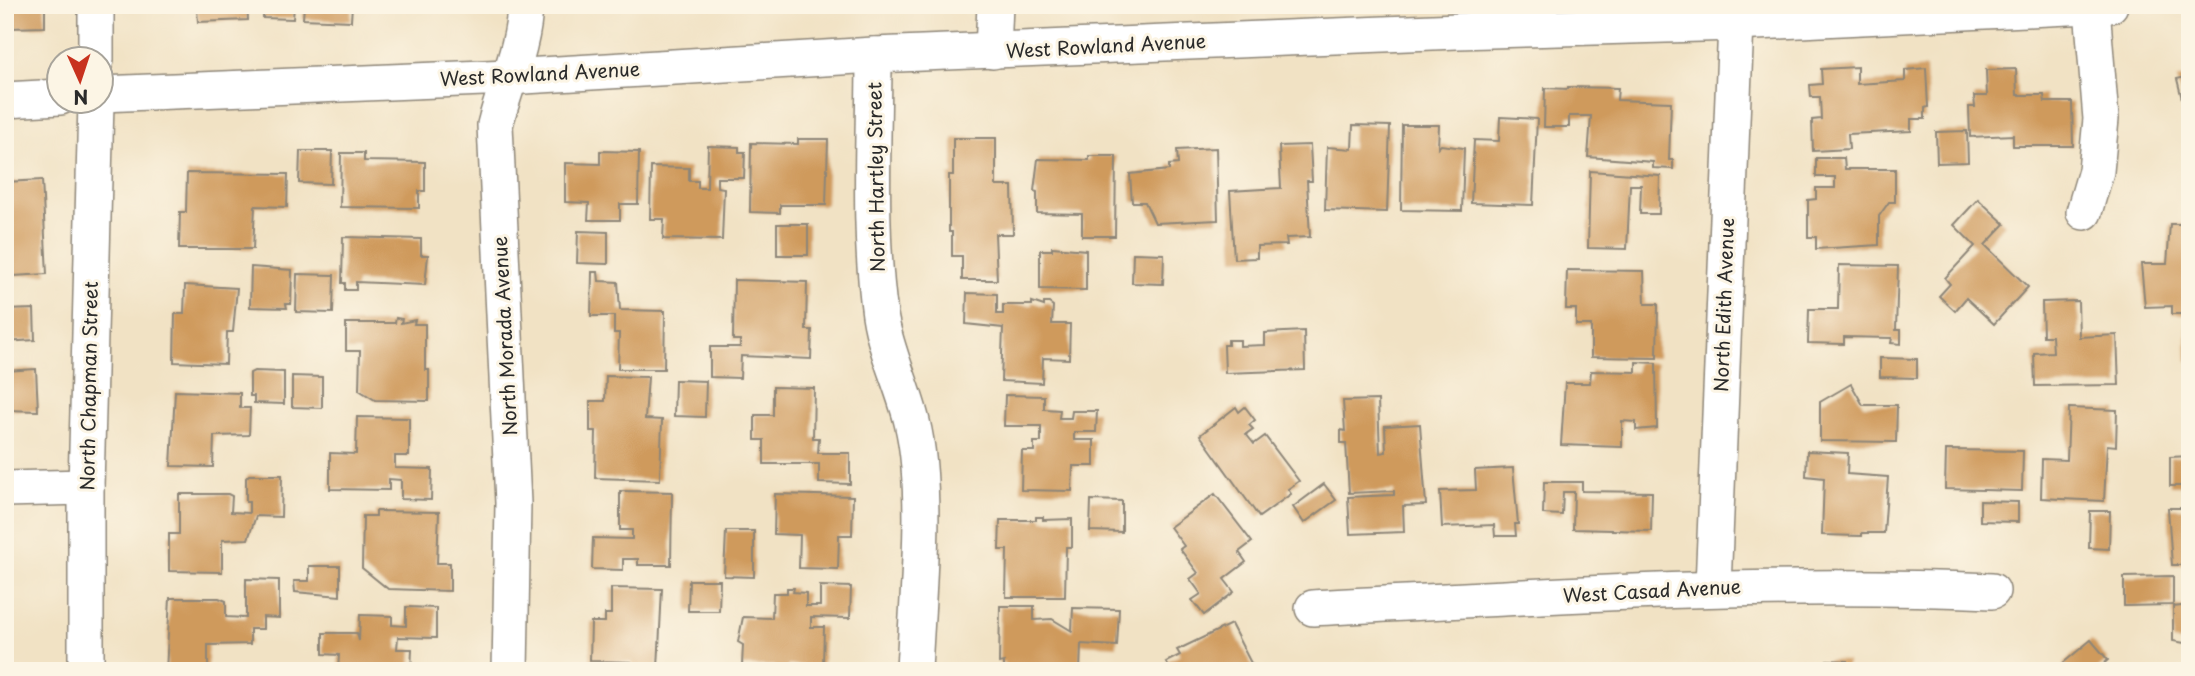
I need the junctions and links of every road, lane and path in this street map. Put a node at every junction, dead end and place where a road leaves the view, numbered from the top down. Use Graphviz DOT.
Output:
graph roads {
  1 [pos="96,5"];
  2 [pos="525,5"];
  3 [pos="995,5"];
  4 [pos="2101,7"];
  5 [pos="1895,10"];
  6 [pos="1457,18"];
  7 [pos="1736,23"];
  8 [pos="96,46"];
  9 [pos="993,51"];
  10 [pos="874,55"];
  11 [pos="508,77"];
  12 [pos="116,93"];
  13 [pos="46,98"];
  14 [pos="5,100"];
  15 [pos="96,116"];
  16 [pos="2084,212"];
  17 [pos="86,487"];
  18 [pos="5,489"];
  19 [pos="1713,587"];
  20 [pos="1992,591"];
  21 [pos="1313,608"];
  22 [pos="86,671"];
  23 [pos="510,671"];
  24 [pos="914,671"];
  1 -- 8 [label="street"];
  2 -- 11 [label="street, North Morada Avenue"];
  3 -- 9 [label="street"];
  4 -- 5 [label="street, West Rowland Avenue"];
  4 -- 16 [label="street"];
  5 -- 7 [label="street, West Rowland Avenue"];
  6 -- 7 [label="street, West Rowland Avenue"];
  6 -- 9 [label="street, West Rowland Avenue"];
  7 -- 19 [label="street, North Edith Avenue"];
  9 -- 10 [label="street, West Rowland Avenue"];
  10 -- 11 [label="street, West Rowland Avenue"];
  10 -- 24 [label="street, North Hartley Street"];
  11 -- 12 [label="street, West Rowland Avenue"];
  11 -- 23 [label="street, North Morada Avenue"];
  13 -- 14 [label="street"];
  15 -- 17 [label="street, North Chapman Street"];
  17 -- 18 [label="street"];
  17 -- 22 [label="street, North Chapman Street"];
  19 -- 20 [label="street, West Casad Avenue"];
  19 -- 21 [label="street, West Casad Avenue"];
}
